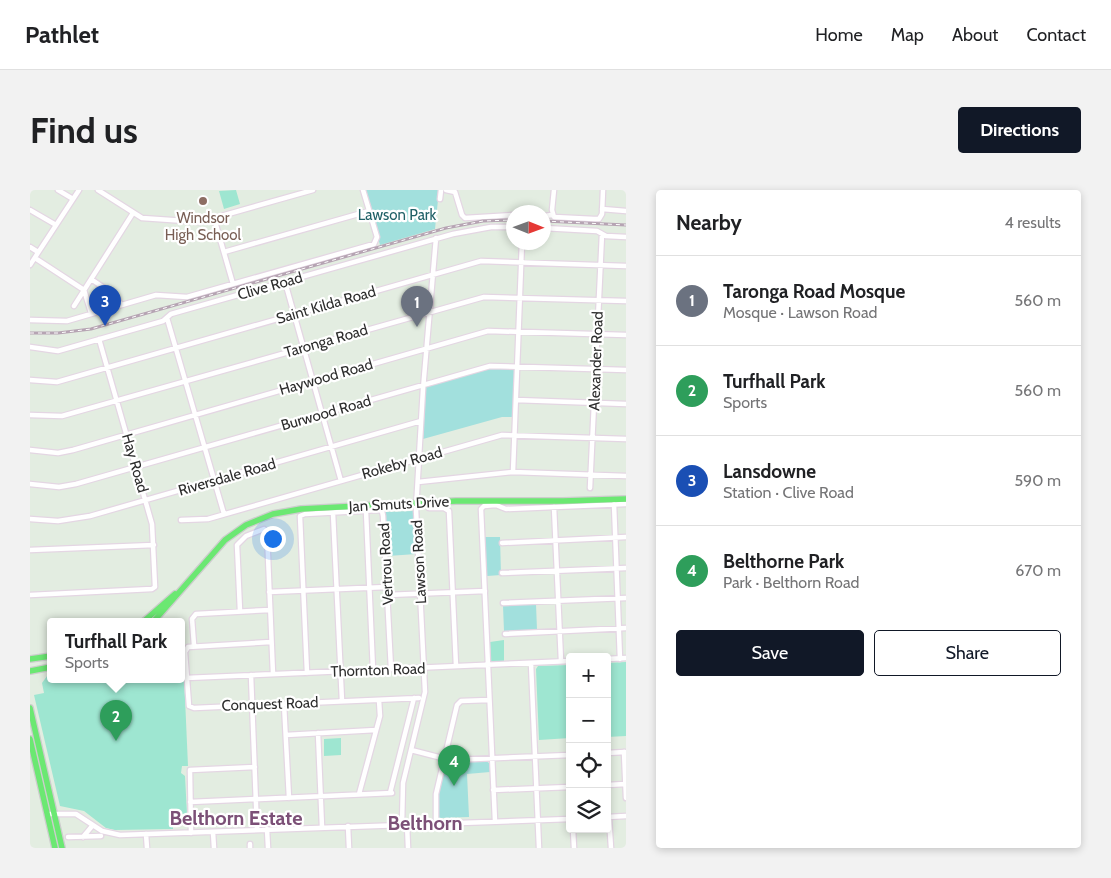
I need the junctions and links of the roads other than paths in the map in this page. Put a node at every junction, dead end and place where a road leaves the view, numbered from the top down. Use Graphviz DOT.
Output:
graph roads {
  1 [pos="58,190"];
  2 [pos="79,190"];
  3 [pos="98,190"];
  4 [pos="313,190"];
  5 [pos="363,190"];
  6 [pos="441,190"];
  7 [pos="446,190"];
  8 [pos="554,190"];
  9 [pos="603,190"];
  10 [pos="73,199"];
  11 [pos="440,199"];
  12 [pos="602,209"];
  13 [pos="30,210"];
  14 [pos="369,211"];
  15 [pos="626,211"];
  16 [pos="133,213"];
  17 [pos="506,215"];
  18 [pos="552,215"];
  19 [pos="214,218"];
  20 [pos="56,225"];
  21 [pos="506,227"];
  22 [pos="551,228"];
  23 [pos="602,234"];
  24 [pos="626,237"];
  25 [pos="436,238"];
  26 [pos="30,247"];
  27 [pos="522,250"];
  28 [pos="38,252"];
  29 [pos="224,252"];
  30 [pos="35,258"];
  31 [pos="521,262"];
  32 [pos="30,265"];
  33 [pos="600,265"];
  34 [pos="626,266"];
  35 [pos="434,274"];
  36 [pos="91,279"];
  37 [pos="285,282"];
  38 [pos="233,284"];
  39 [pos="84,290"];
  40 [pos="520,296"];
  41 [pos="598,300"];
  42 [pos="626,301"];
  43 [pos="121,305"];
  44 [pos="74,306"];
  45 [pos="430,312"];
  46 [pos="91,313"];
  47 [pos="294,314"];
  48 [pos="167,318"];
  49 [pos="30,320"];
  50 [pos="518,331"];
  51 [pos="597,334"];
  52 [pos="626,335"];
  53 [pos="100,339"];
  54 [pos="30,347"];
  55 [pos="177,348"];
  56 [pos="304,348"];
  57 [pos="427,348"];
  58 [pos="517,366"];
  59 [pos="108,368"];
  60 [pos="595,369"];
  61 [pos="626,370"];
  62 [pos="30,380"];
  63 [pos="186,381"];
  64 [pos="313,381"];
  65 [pos="424,385"];
  66 [pos="516,400"];
  67 [pos="117,401"];
  68 [pos="594,403"];
  69 [pos="626,404"];
  70 [pos="322,414"];
  71 [pos="30,415"];
  72 [pos="195,415"];
  73 [pos="421,421"];
  74 [pos="126,434"];
  75 [pos="514,434"];
  76 [pos="593,438"];
  77 [pos="626,439"];
  78 [pos="205,447"];
  79 [pos="332,447"];
  80 [pos="30,450"];
  81 [pos="419,458"];
  82 [pos="136,467"];
  83 [pos="513,472"];
  84 [pos="591,475"];
  85 [pos="626,476"];
  86 [pos="342,480"];
  87 [pos="214,481"];
  88 [pos="418,482"];
  89 [pos="30,484"];
  90 [pos="590,488"];
  91 [pos="626,499"];
  92 [pos="145,501"];
  93 [pos="417,503"];
  94 [pos="614,504"];
  95 [pos="626,504"];
  96 [pos="554,507"];
  97 [pos="429,508"];
  98 [pos="366,511"];
  99 [pos="333,513"];
  100 [pos="224,514"];
  101 [pos="30,519"];
  102 [pos="181,520"];
  103 [pos="626,537"];
  104 [pos="615,538"];
  105 [pos="556,540"];
  106 [pos="502,543"];
  107 [pos="154,545"];
  108 [pos="30,550"];
  109 [pos="617,568"];
  110 [pos="626,568"];
  111 [pos="557,571"];
  112 [pos="502,573"];
  113 [pos="195,574"];
  114 [pos="387,587"];
  115 [pos="370,588"];
  116 [pos="337,589"];
  117 [pos="303,591"];
  118 [pos="485,591"];
  119 [pos="269,592"];
  120 [pos="452,593"];
  121 [pos="420,594"];
  122 [pos="30,595"];
  123 [pos="387,596"];
  124 [pos="618,598"];
  125 [pos="626,598"];
  126 [pos="558,601"];
  127 [pos="503,603"];
  128 [pos="270,610"];
  129 [pos="240,611"];
  130 [pos="148,618"];
  131 [pos="156,618"];
  132 [pos="619,628"];
  133 [pos="626,628"];
  134 [pos="560,631"];
  135 [pos="505,634"];
  136 [pos="271,642"];
  137 [pos="194,645"];
  138 [pos="47,657"];
  139 [pos="30,658"];
  140 [pos="623,658"];
  141 [pos="561,661"];
  142 [pos="566,661"];
  143 [pos="531,663"];
  144 [pos="488,665"];
  145 [pos="456,666"];
  146 [pos="47,668"];
  147 [pos="424,668"];
  148 [pos="391,669"];
  149 [pos="373,670"];
  150 [pos="30,671"];
  151 [pos="340,671"];
  152 [pos="307,673"];
  153 [pos="273,674"];
  154 [pos="251,675"];
  155 [pos="186,678"];
  156 [pos="379,700"];
  157 [pos="489,700"];
  158 [pos="342,701"];
  159 [pos="284,704"];
  160 [pos="252,705"];
  161 [pos="30,708"];
  162 [pos="376,730"];
  163 [pos="318,734"];
  164 [pos="286,735"];
  165 [pos="30,739"];
  166 [pos="411,750"];
  167 [pos="625,752"];
  168 [pos="611,753"];
  169 [pos="566,755"];
  170 [pos="535,757"];
  171 [pos="445,759"];
  172 [pos="492,759"];
  173 [pos="255,767"];
  174 [pos="626,784"];
  175 [pos="611,785"];
  176 [pos="566,787"];
  177 [pos="536,788"];
  178 [pos="493,790"];
  179 [pos="359,794"];
  180 [pos="320,796"];
  181 [pos="288,798"];
  182 [pos="626,798"];
  183 [pos="256,799"];
  184 [pos="190,802"];
  185 [pos="47,814"];
  186 [pos="54,814"];
  187 [pos="626,816"];
  188 [pos="611,817"];
  189 [pos="566,819"];
  190 [pos="538,820"];
  191 [pos="494,821"];
  192 [pos="436,823"];
  193 [pos="404,824"];
  194 [pos="93,825"];
  195 [pos="348,826"];
  196 [pos="322,827"];
  197 [pos="268,829"];
  198 [pos="257,830"];
  199 [pos="213,832"];
  200 [pos="191,833"];
  201 [pos="573,833"];
  202 [pos="610,833"];
  203 [pos="146,834"];
  204 [pos="102,836"];
  205 [pos="83,837"];
  206 [pos="68,838"];
  207 [pos="55,848"];
  208 [pos="62,848"];
  209 [pos="147,848"];
  210 [pos="214,848"];
  211 [pos="268,848"];
  212 [pos="349,848"];
  213 [pos="408,848"];
  214 [pos="539,848"];
  215 [pos="574,848"];
  216 [pos="611,848"];
  1 -- 10 [label="street"];
  2 -- 10 [label="street"];
  3 -- 16 [label="street"];
  4 -- 19 [label="street"];
  5 -- 14 [label="street"];
  6 -- 11 [label="street"];
  7 -- 17 [label="street"];
  8 -- 18 [label="street"];
  9 -- 12 [label="street"];
  10 -- 20 [label="street"];
  12 -- 15 [label="street"];
  12 -- 18 [label="street"];
  13 -- 20 [label="street"];
  14 -- 29 [label="street"];
  14 -- 38 [label="street"];
  16 -- 19 [label="street"];
  16 -- 36 [label="street"];
  19 -- 29 [label="street"];
  20 -- 28 [label="street"];
  21 -- 25 [label="street, Clive Road"];
  22 -- 23 [label="street"];
  23 -- 24 [label="street"];
  23 -- 33 [label="street, Alexander Road"];
  25 -- 35 [label="street, Lawson Road"];
  25 -- 37 [label="street, Clive Road"];
  26 -- 28 [label="street"];
  27 -- 31 [label="street"];
  28 -- 30 [label="street"];
  29 -- 38 [label="street"];
  30 -- 32 [label="street"];
  30 -- 39 [label="street"];
  31 -- 33 [label="street, Saint Kilda Road"];
  31 -- 35 [label="street, Saint Kilda Road"];
  31 -- 40 [label="street"];
  33 -- 34 [label="street, Saint Kilda Road"];
  33 -- 41 [label="street, Alexander Road"];
  35 -- 45 [label="street, Lawson Road"];
  35 -- 47 [label="street, Saint Kilda Road"];
  36 -- 39 [label="street"];
  36 -- 43 [label="street"];
  37 -- 47 [label="street"];
  37 -- 48 [label="street, Clive Road"];
  38 -- 43 [label="street"];
  39 -- 44 [label="street"];
  39 -- 46 [label="street"];
  40 -- 41 [label="street, Taronga Road"];
  40 -- 45 [label="street, Taronga Road"];
  40 -- 50 [label="street"];
  41 -- 42 [label="street, Taronga Road"];
  41 -- 51 [label="street, Alexander Road"];
  43 -- 46 [label="street"];
  45 -- 56 [label="street, Taronga Road"];
  45 -- 57 [label="street, Lawson Road"];
  46 -- 49 [label="street"];
  47 -- 55 [label="street, Saint Kilda Road"];
  47 -- 56 [label="street"];
  48 -- 53 [label="street, Clive Road"];
  48 -- 55 [label="street"];
  50 -- 51 [label="street, Haywood Road"];
  50 -- 57 [label="street, Haywood Road"];
  50 -- 58 [label="street"];
  51 -- 52 [label="street, Haywood Road"];
  51 -- 60 [label="street, Alexander Road"];
  53 -- 54 [label="street, Clive Road"];
  53 -- 59 [label="street, Hay Road"];
  55 -- 59 [label="street, Saint Kilda Road"];
  55 -- 63 [label="street"];
  56 -- 63 [label="street, Taronga Road"];
  56 -- 64 [label="street"];
  57 -- 64 [label="street, Haywood Road"];
  57 -- 65 [label="street, Lawson Road"];
  58 -- 60 [label="street, Burwood Road"];
  58 -- 65 [label="street, Burwood Road"];
  58 -- 66 [label="street"];
  59 -- 62 [label="street, Saint Kilda Road"];
  59 -- 67 [label="street, Hay Road"];
  60 -- 61 [label="street, Burwood Road"];
  60 -- 68 [label="street, Alexander Road"];
  63 -- 67 [label="street, Taronga Road"];
  63 -- 72 [label="street"];
  64 -- 70 [label="street"];
  64 -- 72 [label="street, Haywood Road"];
  65 -- 70 [label="street, Burwood Road"];
  65 -- 73 [label="street, Lawson Road"];
  66 -- 68 [label="street"];
  66 -- 75 [label="street"];
  67 -- 71 [label="street, Taronga Road"];
  67 -- 74 [label="street, Hay Road"];
  68 -- 69 [label="street"];
  68 -- 76 [label="street, Alexander Road"];
  70 -- 78 [label="street, Burwood Road"];
  70 -- 79 [label="street"];
  72 -- 74 [label="street, Haywood Road"];
  72 -- 78 [label="street"];
  73 -- 79 [label="street, Riversdale Road"];
  73 -- 81 [label="street, Lawson Road"];
  74 -- 80 [label="street, Haywood Road"];
  74 -- 82 [label="street, Hay Road"];
  75 -- 76 [label="street, Rokeby Road"];
  75 -- 81 [label="street, Rokeby Road"];
  75 -- 83 [label="street"];
  76 -- 77 [label="street, Rokeby Road"];
  76 -- 84 [label="street, Alexander Road"];
  78 -- 82 [label="street, Burwood Road"];
  78 -- 87 [label="street"];
  79 -- 86 [label="street"];
  79 -- 87 [label="street, Riversdale Road"];
  81 -- 86 [label="street, Rokeby Road"];
  81 -- 88 [label="street, Lawson Road"];
  82 -- 89 [label="street, Burwood Road"];
  82 -- 92 [label="street, Hay Road"];
  83 -- 84 [label="street"];
  83 -- 88 [label="street"];
  84 -- 85 [label="street"];
  84 -- 90 [label="street, Alexander Road"];
  86 -- 100 [label="street, Rokeby Road"];
  87 -- 92 [label="street, Riversdale Road"];
  87 -- 100 [label="street"];
  88 -- 93 [label="street, Lawson Road"];
  91 -- 93 [label="main road, Jan Smuts Drive"];
  92 -- 101 [label="street, Riversdale Road"];
  92 -- 107 [label="street, Hay Road"];
  93 -- 113 [label="main road, Jan Smuts Drive"];
  93 -- 121 [label="street, Lawson Road"];
  94 -- 95 [label="street"];
  94 -- 96 [label="street"];
  94 -- 104 [label="street"];
  96 -- 105 [label="street"];
  96 -- 118 [label="street"];
  97 -- 120 [label="street"];
  98 -- 99 [label="street, Vertrou Road"];
  98 -- 114 [label="street, Vertrou Road"];
  98 -- 115 [label="street"];
  99 -- 116 [label="street"];
  99 -- 117 [label="street, Vertrou Road"];
  100 -- 102 [label="street, Rokeby Road"];
  103 -- 104 [label="street"];
  104 -- 105 [label="street"];
  104 -- 109 [label="street"];
  105 -- 106 [label="street"];
  105 -- 111 [label="street"];
  107 -- 108 [label="street"];
  107 -- 122 [label="street, Hay Road"];
  109 -- 110 [label="street"];
  109 -- 111 [label="street"];
  109 -- 124 [label="street"];
  111 -- 112 [label="street"];
  111 -- 126 [label="street"];
  113 -- 130 [label="main road, Jan Smuts Drive"];
  113 -- 131 [label="main road, Jan Smuts Drive"];
  114 -- 115 [label="street"];
  114 -- 123 [label="street, Vertrou Road"];
  115 -- 116 [label="street"];
  115 -- 149 [label="street"];
  116 -- 117 [label="street"];
  116 -- 151 [label="street"];
  117 -- 119 [label="street"];
  117 -- 152 [label="street"];
  118 -- 120 [label="street"];
  118 -- 144 [label="street"];
  119 -- 128 [label="street"];
  119 -- 129 [label="street"];
  120 -- 121 [label="street"];
  120 -- 145 [label="street"];
  121 -- 123 [label="street"];
  121 -- 147 [label="street, Lawson Road"];
  123 -- 148 [label="street, Vertrou Road"];
  124 -- 125 [label="street"];
  124 -- 126 [label="street"];
  124 -- 132 [label="street"];
  126 -- 127 [label="street"];
  126 -- 134 [label="street"];
  128 -- 129 [label="street"];
  128 -- 136 [label="street"];
  129 -- 137 [label="street"];
  132 -- 133 [label="street"];
  132 -- 134 [label="street"];
  132 -- 140 [label="street"];
  134 -- 135 [label="street"];
  134 -- 141 [label="street"];
  136 -- 137 [label="street"];
  136 -- 153 [label="street"];
  137 -- 155 [label="street, Conquest Road"];
  138 -- 139 [label="main road"];
  141 -- 142 [label="street, Thornton Road"];
  141 -- 143 [label="street, Thornton Road"];
  143 -- 144 [label="street, Thornton Road"];
  143 -- 170 [label="street"];
  144 -- 145 [label="street, Thornton Road"];
  144 -- 157 [label="street"];
  145 -- 147 [label="street, Thornton Road"];
  146 -- 150 [label="main road"];
  147 -- 148 [label="street, Thornton Road"];
  147 -- 166 [label="street, Lawson Road"];
  148 -- 149 [label="street, Thornton Road"];
  149 -- 151 [label="street, Thornton Road"];
  151 -- 152 [label="street, Thornton Road"];
  151 -- 158 [label="street"];
  152 -- 153 [label="street, Thornton Road"];
  153 -- 154 [label="street, Thornton Road"];
  154 -- 155 [label="street, Thornton Road"];
  154 -- 160 [label="street"];
  155 -- 160 [label="street, Conquest Road"];
  156 -- 158 [label="street, Conquest Road"];
  156 -- 162 [label="street"];
  156 -- 179 [label="street, Conquest Road"];
  157 -- 171 [label="street"];
  157 -- 172 [label="street"];
  158 -- 159 [label="street, Conquest Road"];
  159 -- 160 [label="street, Conquest Road"];
  159 -- 164 [label="street"];
  160 -- 173 [label="street"];
  161 -- 186 [label="main road"];
  162 -- 163 [label="street"];
  162 -- 179 [label="street"];
  163 -- 164 [label="street"];
  163 -- 180 [label="street"];
  164 -- 181 [label="street"];
  165 -- 185 [label="main road"];
  166 -- 171 [label="street"];
  166 -- 193 [label="street, Lawson Road"];
  167 -- 168 [label="street"];
  167 -- 174 [label="street"];
  169 -- 170 [label="street"];
  170 -- 172 [label="street"];
  170 -- 177 [label="street"];
  171 -- 172 [label="street"];
  171 -- 192 [label="street"];
  172 -- 178 [label="street"];
  173 -- 183 [label="street"];
  173 -- 184 [label="street"];
  174 -- 175 [label="street"];
  174 -- 182 [label="street"];
  176 -- 177 [label="street"];
  177 -- 178 [label="street"];
  177 -- 190 [label="street"];
  178 -- 191 [label="street"];
  179 -- 180 [label="street"];
  180 -- 181 [label="street"];
  180 -- 196 [label="street"];
  181 -- 183 [label="street"];
  183 -- 184 [label="street"];
  183 -- 198 [label="street"];
  184 -- 200 [label="street"];
  185 -- 186 [label="street"];
  185 -- 207 [label="main road"];
  186 -- 194 [label="street"];
  186 -- 208 [label="main road"];
  187 -- 188 [label="street"];
  189 -- 190 [label="street"];
  190 -- 191 [label="street"];
  190 -- 214 [label="street"];
  191 -- 192 [label="street"];
  192 -- 193 [label="street"];
  193 -- 195 [label="street"];
  193 -- 213 [label="street, Lawson Road"];
  194 -- 203 [label="street"];
  194 -- 205 [label="street"];
  195 -- 196 [label="street"];
  195 -- 212 [label="street"];
  196 -- 197 [label="street"];
  197 -- 198 [label="street"];
  197 -- 211 [label="street"];
  198 -- 199 [label="street"];
  199 -- 200 [label="street"];
  199 -- 210 [label="street"];
  200 -- 203 [label="street"];
  201 -- 215 [label="street"];
  202 -- 216 [label="street"];
  203 -- 209 [label="street"];
  204 -- 205 [label="street"];
  205 -- 206 [label="street"];
}
